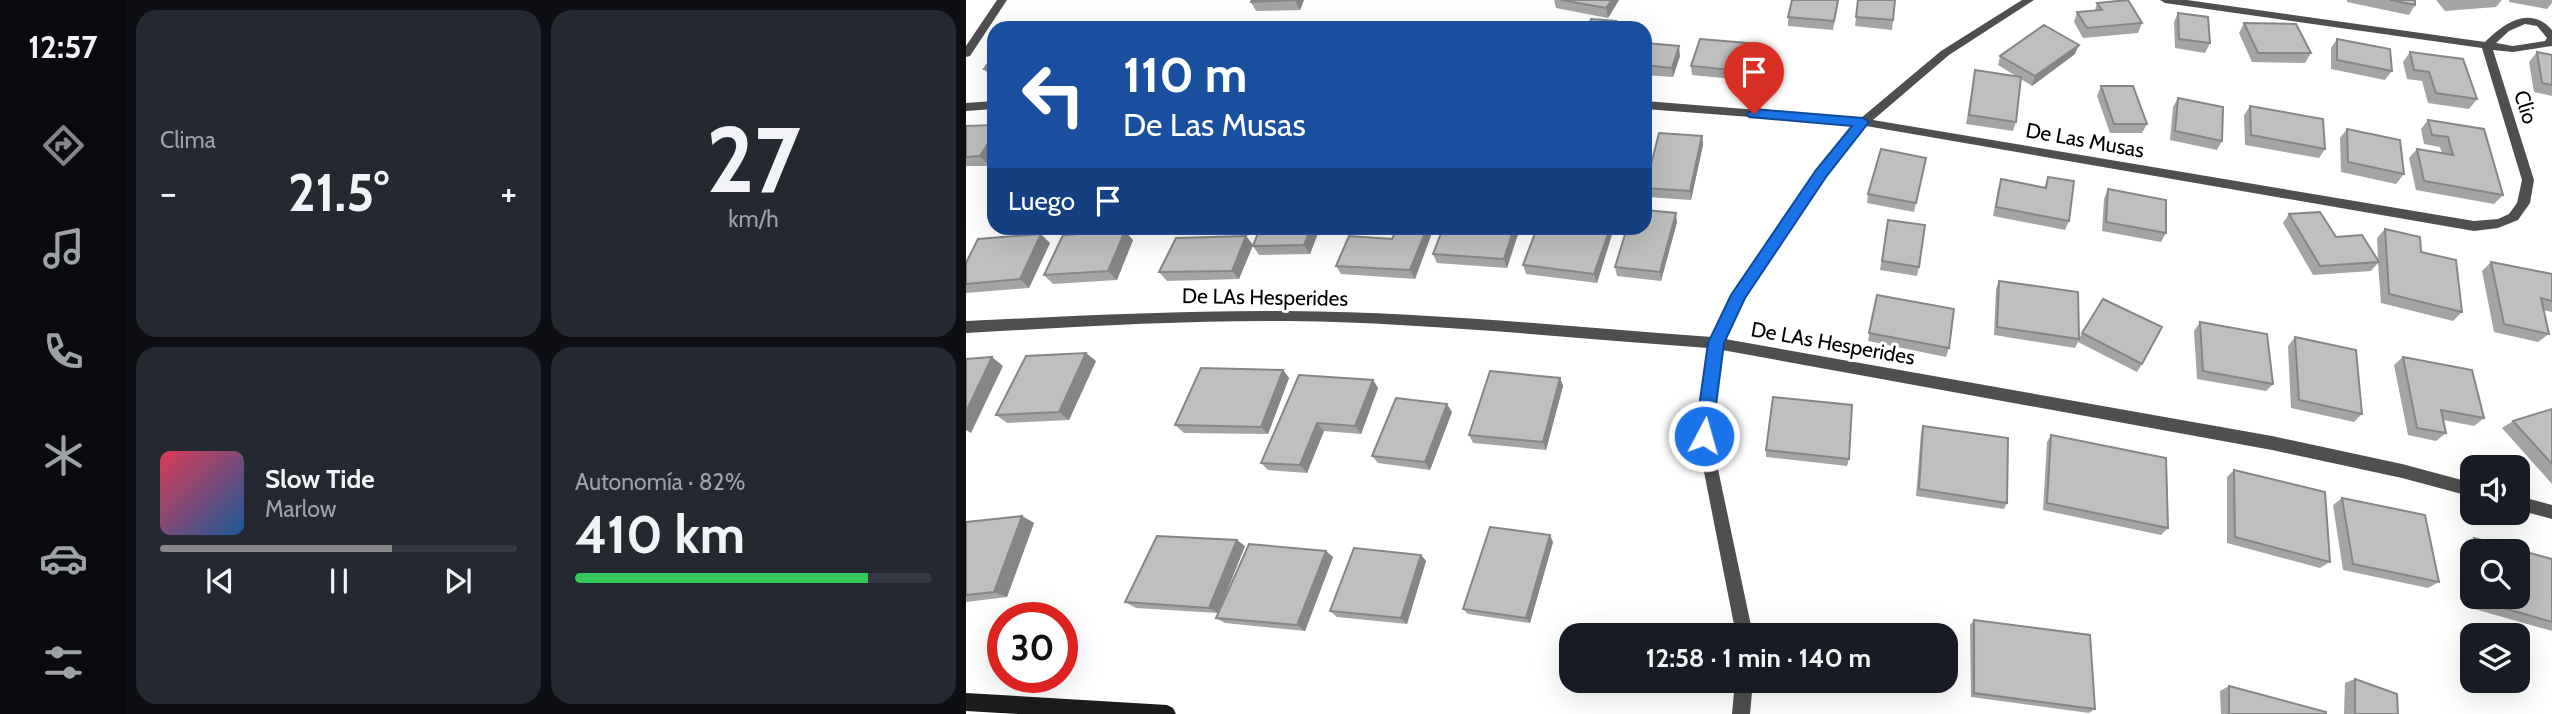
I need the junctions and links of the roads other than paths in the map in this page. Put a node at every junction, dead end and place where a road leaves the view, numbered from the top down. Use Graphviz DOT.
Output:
graph roads {
  1 [pos="1002,0"];
  2 [pos="2029,0"];
  3 [pos="2165,0"];
  4 [pos="988,21"];
  5 [pos="987,22"];
  6 [pos="2552,37"];
  7 [pos="2487,46"];
  8 [pos="966,54"];
  9 [pos="987,106"];
  10 [pos="1652,106"];
  11 [pos="966,107"];
  12 [pos="1863,122"];
  13 [pos="2515,217"];
  14 [pos="966,327"];
  15 [pos="1716,343"];
  16 [pos="2460,487"];
  17 [pos="2530,506"];
  18 [pos="2552,512"];
  19 [pos="1742,623"];
  20 [pos="1743,693"];
  21 [pos="966,702"];
  22 [pos="1167,714"];
  23 [pos="1741,714"];
  1 -- 4 [label="street"];
  2 -- 12 [label="street"];
  3 -- 7 [label="street"];
  5 -- 8 [label="street"];
  6 -- 7 [label="street"];
  6 -- 7 [label="street"];
  7 -- 13 [label="street, Clio"];
  9 -- 11 [label="street"];
  10 -- 12 [label="street, De Las Musas"];
  12 -- 13 [label="street, De Las Musas"];
  12 -- 15 [label="street"];
  14 -- 15 [label="street, De LAs Hesperides"];
  15 -- 16 [label="street, De LAs Hesperides"];
  15 -- 19 [label="street"];
  17 -- 18 [label="street"];
  20 -- 23 [label="street"];
  21 -- 22 [label="main road"];
}
